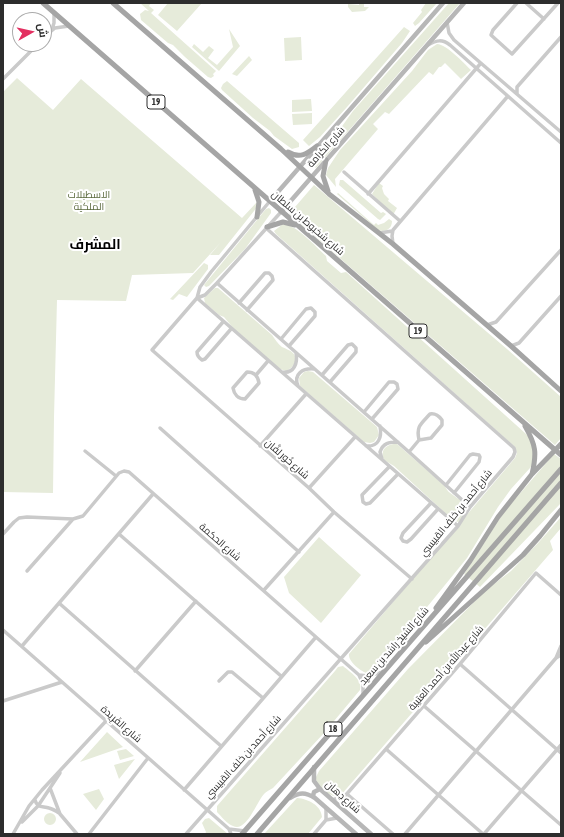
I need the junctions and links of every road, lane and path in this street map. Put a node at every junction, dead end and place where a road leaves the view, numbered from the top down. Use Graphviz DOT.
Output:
graph roads {
  1 [pos="43,3"];
  2 [pos="113,3"];
  3 [pos="443,3"];
  4 [pos="464,3"];
  5 [pos="518,3"];
  6 [pos="526,3"];
  7 [pos="558,3"];
  8 [pos="54,12"];
  9 [pos="544,19"];
  10 [pos="447,22"];
  11 [pos="69,26"];
  12 [pos="52,30"];
  13 [pos="561,36"];
  14 [pos="428,45"];
  15 [pos="30,52"];
  16 [pos="481,63"];
  17 [pos="477,69"];
  18 [pos="3,79"];
  19 [pos="509,87"];
  20 [pos="517,87"];
  21 [pos="517,94"];
  22 [pos="508,96"];
  23 [pos="561,132"];
  24 [pos="561,143"];
  25 [pos="317,146"];
  26 [pos="281,149"];
  27 [pos="326,160"];
  28 [pos="300,167"];
  29 [pos="344,172"];
  30 [pos="311,177"];
  31 [pos="254,188"];
  32 [pos="329,194"];
  33 [pos="368,194"];
  34 [pos="270,202"];
  35 [pos="281,212"];
  36 [pos="256,217"];
  37 [pos="400,221"];
  38 [pos="298,226"];
  39 [pos="267,228"];
  40 [pos="392,231"];
  41 [pos="380,233"];
  42 [pos="393,244"];
  43 [pos="561,250"];
  44 [pos="217,282"];
  45 [pos="561,296"];
  46 [pos="197,298"];
  47 [pos="239,303"];
  48 [pos="247,310"];
  49 [pos="223,322"];
  50 [pos="486,325"];
  51 [pos="231,329"];
  52 [pos="281,339"];
  53 [pos="519,343"];
  54 [pos="289,346"];
  55 [pos="511,346"];
  56 [pos="152,350"];
  57 [pos="518,352"];
  58 [pos="296,353"];
  59 [pos="268,361"];
  60 [pos="315,369"];
  61 [pos="279,371"];
  62 [pos="256,375"];
  63 [pos="322,375"];
  64 [pos="330,382"];
  65 [pos="299,388"];
  66 [pos="561,391"];
  67 [pos="306,394"];
  68 [pos="364,412"];
  69 [pos="372,419"];
  70 [pos="524,424"];
  71 [pos="380,426"];
  72 [pos="160,428"];
  73 [pos="355,437"];
  74 [pos="419,440"];
  75 [pos="398,442"];
  76 [pos="561,444"];
  77 [pos="260,446"];
  78 [pos="365,446"];
  79 [pos="556,450"];
  80 [pos="84,451"];
  81 [pos="409,452"];
  82 [pos="561,455"];
  83 [pos="382,461"];
  84 [pos="389,467"];
  85 [pos="561,469"];
  86 [pos="398,474"];
  87 [pos="532,474"];
  88 [pos="116,476"];
  89 [pos="561,483"];
  90 [pos="446,485"];
  91 [pos="309,488"];
  92 [pos="454,493"];
  93 [pos="153,494"];
  94 [pos="431,503"];
  95 [pos="470,507"];
  96 [pos="438,509"];
  97 [pos="561,510"];
  98 [pos="334,512"];
  99 [pos="73,519"];
  100 [pos="458,526"];
  101 [pos="3,534"];
  102 [pos="119,534"];
  103 [pos="299,552"];
  104 [pos="27,571"];
  105 [pos="412,579"];
  106 [pos="264,590"];
  107 [pos="561,595"];
  108 [pos="196,601"];
  109 [pos="59,603"];
  110 [pos="425,624"];
  111 [pos="3,630"];
  112 [pos="316,637"];
  113 [pos="22,646"];
  114 [pos="561,646"];
  115 [pos="414,652"];
  116 [pos="561,655"];
  117 [pos="556,658"];
  118 [pos="341,660"];
  119 [pos="460,664"];
  120 [pos="136,671"];
  121 [pos="383,672"];
  122 [pos="359,675"];
  123 [pos="281,676"];
  124 [pos="219,681"];
  125 [pos="62,682"];
  126 [pos="363,695"];
  127 [pos="262,698"];
  128 [pos="3,701"];
  129 [pos="424,706"];
  130 [pos="512,710"];
  131 [pos="106,721"];
  132 [pos="561,745"];
  133 [pos="220,746"];
  134 [pos="386,749"];
  135 [pos="557,750"];
  136 [pos="477,751"];
  137 [pos="561,753"];
  138 [pos="148,758"];
  139 [pos="314,767"];
  140 [pos="64,768"];
  141 [pos="46,785"];
  142 [pos="50,789"];
  143 [pos="184,790"];
  144 [pos="320,790"];
  145 [pos="522,791"];
  146 [pos="346,795"];
  147 [pos="439,795"];
  148 [pos="289,798"];
  149 [pos="315,798"];
  150 [pos="35,800"];
  151 [pos="332,800"];
  152 [pos="38,806"];
  153 [pos="326,808"];
  154 [pos="343,809"];
  155 [pos="206,810"];
  156 [pos="60,814"];
  157 [pos="338,818"];
  158 [pos="326,820"];
  159 [pos="19,825"];
  160 [pos="561,825"];
  161 [pos="229,829"];
  162 [pos="243,832"];
  163 [pos="13,834"];
  164 [pos="77,834"];
  165 [pos="88,834"];
  166 [pos="186,834"];
  167 [pos="231,834"];
  168 [pos="257,834"];
  169 [pos="314,834"];
  170 [pos="356,834"];
  171 [pos="371,834"];
  172 [pos="393,834"];
  173 [pos="405,834"];
  174 [pos="484,834"];
  1 -- 8 [label="main road, شارع شخبوط بن سلطان / 19"];
  2 -- 26 [label="main road"];
  3 -- 25 [label="main road, شارع الكرامة"];
  4 -- 10 [label="main road, شارع الكرامة"];
  5 -- 9 [label="street"];
  6 -- 9 [label="street"];
  7 -- 9 [label="street"];
  8 -- 11 [label="main road, شارع شخبوط بن سلطان / 19"];
  8 -- 12 [label="street"];
  10 -- 14 [label="main road, شارع الكرامة"];
  10 -- 16 [label="street"];
  11 -- 12 [label="street"];
  11 -- 31 [label="main road, شارع شخبوط بن سلطان / 19"];
  13 -- 20 [label="street"];
  14 -- 17 [label="street"];
  14 -- 27 [label="main road, شارع الكرامة"];
  15 -- 18 [label="street"];
  16 -- 17 [label="street"];
  16 -- 19 [label="street"];
  17 -- 22 [label="street"];
  17 -- 33 [label="street"];
  19 -- 20 [label="street"];
  19 -- 21 [label="street"];
  20 -- 21 [label="street"];
  21 -- 23 [label="street"];
  22 -- 24 [label="street"];
  22 -- 37 [label="street"];
  25 -- 26 [label="main road"];
  25 -- 28 [label="main road, شارع الكرامة"];
  26 -- 28 [label="main road"];
  27 -- 30 [label="main road, شارع الكرامة"];
  27 -- 32 [label="main road"];
  28 -- 30 [label="main road"];
  28 -- 34 [label="main road, شارع الكرامة"];
  29 -- 33 [label="street"];
  30 -- 32 [label="main road"];
  30 -- 35 [label="main road, شارع الكرامة"];
  31 -- 34 [label="main road, شارع شخبوط بن سلطان / 19"];
  31 -- 36 [label="main road"];
  32 -- 41 [label="main road"];
  33 -- 37 [label="street"];
  34 -- 35 [label="main road, شارع شخبوط بن سلطان / 19"];
  34 -- 36 [label="street, شارع الكرامة"];
  35 -- 38 [label="main road, شارع شخبوط بن سلطان / 19"];
  35 -- 39 [label="street, شارع الكرامة"];
  36 -- 46 [label="street, شارع الكرامة"];
  37 -- 40 [label="street"];
  38 -- 39 [label="main road"];
  38 -- 70 [label="main road, شارع شخبوط بن سلطان / 19"];
  39 -- 44 [label="street, شارع الكرامة"];
  39 -- 95 [label="street, شارع أحمد بن خلف القبيسي"];
  40 -- 41 [label="street"];
  40 -- 42 [label="street"];
  41 -- 42 [label="main road"];
  42 -- 50 [label="main road"];
  43 -- 50 [label="street"];
  44 -- 46 [label="street, شارع الكرامة"];
  44 -- 47 [label="street"];
  45 -- 53 [label="street"];
  46 -- 49 [label="street"];
  46 -- 56 [label="street, شارع الكرامة"];
  47 -- 48 [label="street"];
  47 -- 48 [label="street"];
  48 -- 52 [label="street"];
  49 -- 51 [label="street"];
  49 -- 51 [label="street"];
  50 -- 55 [label="main road"];
  51 -- 59 [label="street"];
  52 -- 54 [label="street"];
  52 -- 54 [label="street"];
  53 -- 55 [label="street"];
  53 -- 57 [label="street"];
  54 -- 58 [label="street"];
  55 -- 57 [label="main road"];
  56 -- 77 [label="street, شارع خُور لفَّان"];
  57 -- 66 [label="main road"];
  58 -- 60 [label="street"];
  58 -- 61 [label="street"];
  59 -- 61 [label="street"];
  59 -- 62 [label="street"];
  60 -- 63 [label="street"];
  60 -- 65 [label="street"];
  61 -- 65 [label="street"];
  62 -- 62 [label="street"];
  63 -- 64 [label="street"];
  63 -- 64 [label="street"];
  64 -- 68 [label="street"];
  65 -- 67 [label="street"];
  67 -- 73 [label="street"];
  67 -- 77 [label="street"];
  68 -- 69 [label="street"];
  68 -- 69 [label="street"];
  69 -- 71 [label="street"];
  70 -- 79 [label="main road, شارع شخبوط بن سلطان / 19"];
  70 -- 87 [label="main road"];
  71 -- 75 [label="street"];
  71 -- 78 [label="street"];
  72 -- 103 [label="street"];
  73 -- 78 [label="street"];
  73 -- 91 [label="street"];
  74 -- 74 [label="street"];
  74 -- 81 [label="street"];
  75 -- 81 [label="street"];
  75 -- 83 [label="street"];
  76 -- 79 [label="main road"];
  77 -- 91 [label="street, شارع خُور لفَّان"];
  78 -- 83 [label="street"];
  79 -- 82 [label="main road, شارع شخبوط بن سلطان / 19"];
  79 -- 87 [label="main road"];
  80 -- 88 [label="street"];
  81 -- 90 [label="street"];
  83 -- 84 [label="street"];
  84 -- 86 [label="street"];
  84 -- 86 [label="street"];
  85 -- 110 [label="main road, شارع الشيخ راشد بن سعيد / 18"];
  86 -- 94 [label="street"];
  87 -- 110 [label="main road"];
  88 -- 93 [label="street, شارع الحكمة"];
  88 -- 99 [label="street"];
  89 -- 115 [label="main road, شارع الشيخ راشد بن سعيد / 18"];
  90 -- 92 [label="street"];
  90 -- 92 [label="street"];
  91 -- 98 [label="street, شارع خُور لفَّان"];
  92 -- 95 [label="street"];
  93 -- 102 [label="street"];
  93 -- 106 [label="street, شارع الحكمة"];
  94 -- 96 [label="street"];
  94 -- 96 [label="street"];
  95 -- 100 [label="street, شارع أحمد بن خلف القبيسي"];
  96 -- 100 [label="street"];
  97 -- 115 [label="main road"];
  98 -- 103 [label="street"];
  98 -- 105 [label="street, شارع خُور لفَّان"];
  99 -- 101 [label="street"];
  99 -- 104 [label="street"];
  100 -- 105 [label="street, شارع أحمد بن خلف القبيسي"];
  102 -- 108 [label="street"];
  102 -- 109 [label="street"];
  103 -- 106 [label="street"];
  105 -- 118 [label="street, شارع أحمد بن خلف القبيسي"];
  106 -- 112 [label="street, شارع الحكمة"];
  107 -- 119 [label="street, شارع عبدالله بن أحمد العتيبة"];
  108 -- 120 [label="street"];
  108 -- 123 [label="street"];
  109 -- 113 [label="street"];
  109 -- 120 [label="street"];
  110 -- 121 [label="main road, شارع الشيخ راشد بن سعيد / 18"];
  111 -- 113 [label="street, شارع الفَرِيدة"];
  112 -- 118 [label="street, شارع الحكمة"];
  112 -- 123 [label="street"];
  113 -- 125 [label="street, شارع الفَرِيدة"];
  114 -- 117 [label="street"];
  115 -- 139 [label="main road, شارع الشيخ راشد بن سعيد / 18"];
  116 -- 117 [label="street"];
  117 -- 130 [label="street"];
  118 -- 122 [label="street, شارع الحكمة"];
  118 -- 155 [label="street, شارع أحمد بن خلف القبيسي"];
  119 -- 129 [label="street, شارع عبدالله بن أحمد العتيبة"];
  119 -- 130 [label="street"];
  120 -- 133 [label="street"];
  121 -- 122 [label="street"];
  121 -- 126 [label="main road, شارع الشيخ راشد بن سعيد / 18"];
  122 -- 126 [label="street"];
  123 -- 127 [label="street"];
  124 -- 127 [label="street"];
  125 -- 128 [label="street"];
  125 -- 131 [label="street, شارع الفَرِيدة"];
  126 -- 162 [label="main road, شارع الشيخ راشد بن سعيد / 18"];
  127 -- 133 [label="street"];
  129 -- 134 [label="street, شارع عبدالله بن أحمد العتيبة"];
  129 -- 136 [label="street"];
  130 -- 135 [label="street"];
  130 -- 136 [label="street"];
  131 -- 138 [label="street, شارع الفَرِيدة"];
  131 -- 140 [label="street"];
  132 -- 135 [label="street"];
  133 -- 143 [label="street"];
  134 -- 146 [label="street, شارع عبدالله بن أحمد العتيبة"];
  134 -- 147 [label="street"];
  135 -- 137 [label="street"];
  135 -- 145 [label="street"];
  136 -- 145 [label="street"];
  136 -- 147 [label="street"];
  138 -- 143 [label="street, شارع الفَرِيدة"];
  138 -- 165 [label="street"];
  139 -- 144 [label="main road, شارع دِهان"];
  139 -- 148 [label="main road, شارع الشيخ راشد بن سعيد / 18"];
  140 -- 141 [label="street"];
  140 -- 142 [label="street"];
  141 -- 142 [label="street"];
  141 -- 150 [label="street"];
  142 -- 152 [label="street"];
  142 -- 156 [label="street"];
  143 -- 155 [label="street, شارع الفَرِيدة"];
  144 -- 149 [label="main road"];
  144 -- 151 [label="main road, شارع دِهان"];
  145 -- 160 [label="street"];
  145 -- 174 [label="street"];
  146 -- 151 [label="street"];
  146 -- 154 [label="street"];
  146 -- 172 [label="street"];
  147 -- 173 [label="street"];
  147 -- 174 [label="street"];
  148 -- 149 [label="main road, شارع دِهان"];
  148 -- 168 [label="main road, شارع الشيخ راشد بن سعيد / 18"];
  149 -- 153 [label="main road, شارع دِهان"];
  150 -- 152 [label="street"];
  150 -- 159 [label="street"];
  151 -- 154 [label="main road, شارع دِهان"];
  152 -- 156 [label="street"];
  152 -- 159 [label="street"];
  153 -- 157 [label="main road, شارع دِهان"];
  153 -- 158 [label="street"];
  154 -- 171 [label="main road, شارع دِهان"];
  155 -- 161 [label="street, شارع الفَرِيدة"];
  155 -- 166 [label="street, شارع أحمد بن خلف القبيسي"];
  156 -- 164 [label="street"];
  157 -- 158 [label="street"];
  157 -- 170 [label="main road, شارع دِهان"];
  158 -- 169 [label="street"];
  159 -- 163 [label="street"];
  161 -- 162 [label="street"];
  161 -- 167 [label="street, شارع الفَرِيدة"];
}
